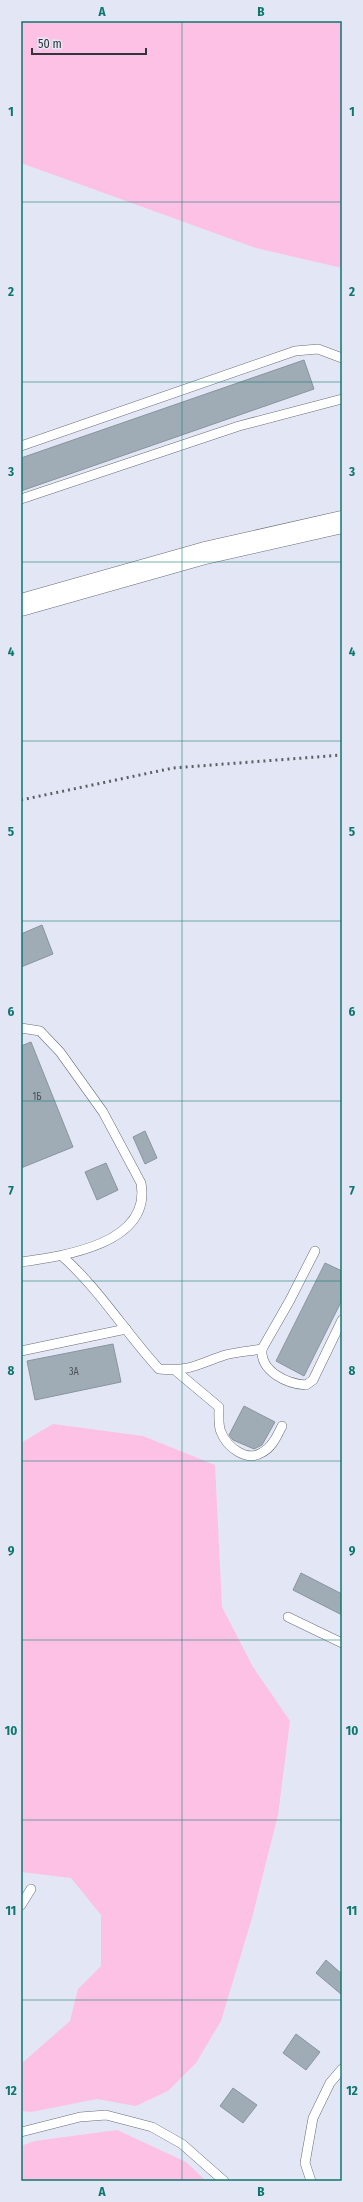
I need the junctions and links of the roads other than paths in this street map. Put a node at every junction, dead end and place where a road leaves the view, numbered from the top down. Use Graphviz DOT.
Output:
graph roads {
  1 [pos="342,358"];
  2 [pos="342,399"];
  3 [pos="21,446"];
  4 [pos="21,499"];
  5 [pos="342,522"];
  6 [pos="21,605"];
  7 [pos="21,1028"];
  8 [pos="315,1251"];
  9 [pos="62,1256"];
  10 [pos="21,1262"];
  11 [pos="342,1320"];
  12 [pos="126,1329"];
  13 [pos="262,1349"];
  14 [pos="21,1350"];
  15 [pos="176,1371"];
  16 [pos="282,1426"];
  17 [pos="288,1617"];
  18 [pos="342,1643"];
  19 [pos="31,1889"];
  20 [pos="21,1905"];
  21 [pos="342,2069"];
  22 [pos="21,2132"];
  23 [pos="224,2181"];
  24 [pos="311,2181"];
  1 -- 3 [label="lane"];
  2 -- 4 [label="lane"];
  5 -- 6 [label="main road"];
  7 -- 9 [label="lane"];
  8 -- 13 [label="lane"];
  9 -- 10 [label="lane"];
  9 -- 12 [label="lane"];
  11 -- 13 [label="lane"];
  12 -- 14 [label="lane"];
  12 -- 15 [label="lane"];
  13 -- 15 [label="lane"];
  15 -- 16 [label="lane"];
  17 -- 18 [label="lane"];
  19 -- 20 [label="lane"];
  21 -- 24 [label="lane"];
  22 -- 23 [label="lane"];
}
